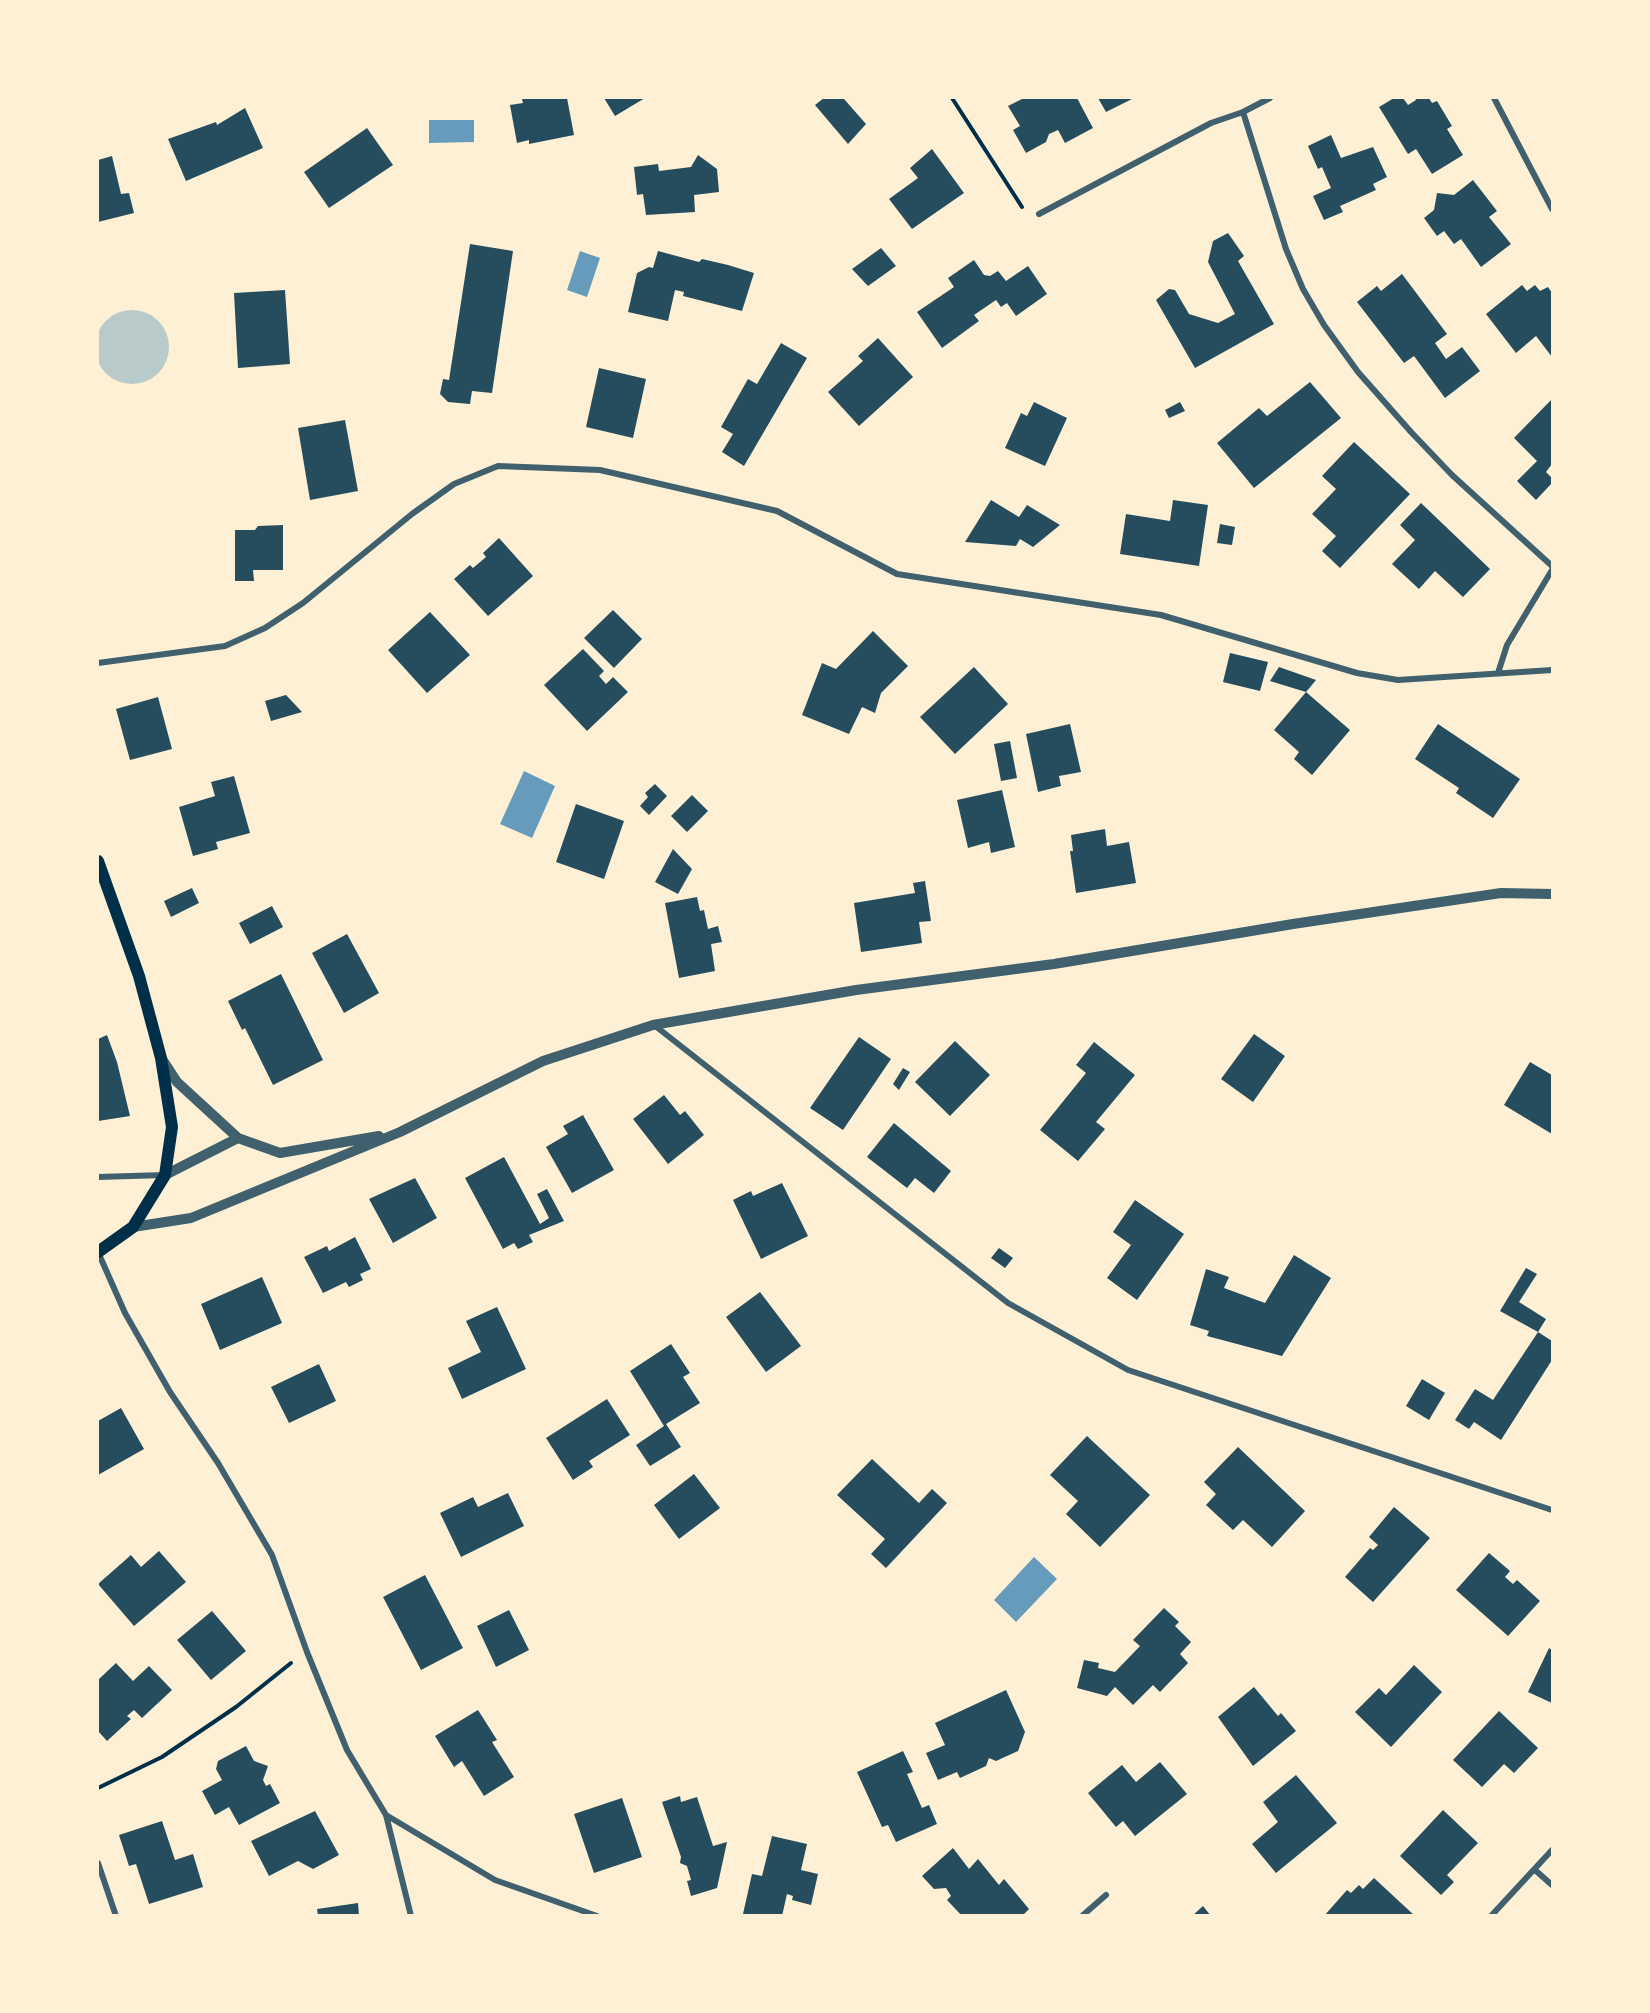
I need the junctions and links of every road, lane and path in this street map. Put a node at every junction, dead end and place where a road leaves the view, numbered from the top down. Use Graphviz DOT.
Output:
graph roads {
  1 [pos="952,98"];
  2 [pos="1270,98"];
  3 [pos="1494,98"];
  4 [pos="1243,112"];
  5 [pos="1552,209"];
  6 [pos="1039,214"];
  7 [pos="1552,568"];
  8 [pos="98,663"];
  9 [pos="1552,670"];
  10 [pos="1498,673"];
  11 [pos="98,861"];
  12 [pos="1552,894"];
  13 [pos="653,1025"];
  14 [pos="161,1058"];
  15 [pos="400,1132"];
  16 [pos="238,1138"];
  17 [pos="165,1175"];
  18 [pos="98,1177"];
  19 [pos="133,1227"];
  20 [pos="98,1252"];
  21 [pos="1552,1510"];
  22 [pos="307,1652"];
  23 [pos="98,1788"];
  24 [pos="386,1815"];
  25 [pos="1552,1850"];
  26 [pos="98,1863"];
  27 [pos="1535,1870"];
  28 [pos="1552,1885"];
  29 [pos="1106,1895"];
  30 [pos="116,1916"];
  31 [pos="411,1916"];
  32 [pos="597,1916"];
  33 [pos="1082,1916"];
  34 [pos="1491,1916"];
  1 -- 6 [label="path"];
  2 -- 4 [label="street"];
  3 -- 5 [label="street"];
  4 -- 6 [label="street"];
  4 -- 7 [label="street"];
  7 -- 10 [label="street"];
  8 -- 10 [label="street"];
  9 -- 10 [label="street"];
  11 -- 14 [label="main road"];
  12 -- 13 [label="street"];
  13 -- 15 [label="street"];
  13 -- 21 [label="street"];
  14 -- 16 [label="street"];
  14 -- 17 [label="main road"];
  15 -- 16 [label="street"];
  15 -- 19 [label="street"];
  16 -- 17 [label="street"];
  17 -- 18 [label="street"];
  17 -- 19 [label="main road"];
  19 -- 20 [label="main road"];
  20 -- 22 [label="street"];
  22 -- 23 [label="path"];
  22 -- 24 [label="street"];
  24 -- 31 [label="street"];
  24 -- 32 [label="street"];
  25 -- 27 [label="street"];
  26 -- 30 [label="street"];
  27 -- 28 [label="street"];
  27 -- 34 [label="street"];
  29 -- 33 [label="street"];
}
